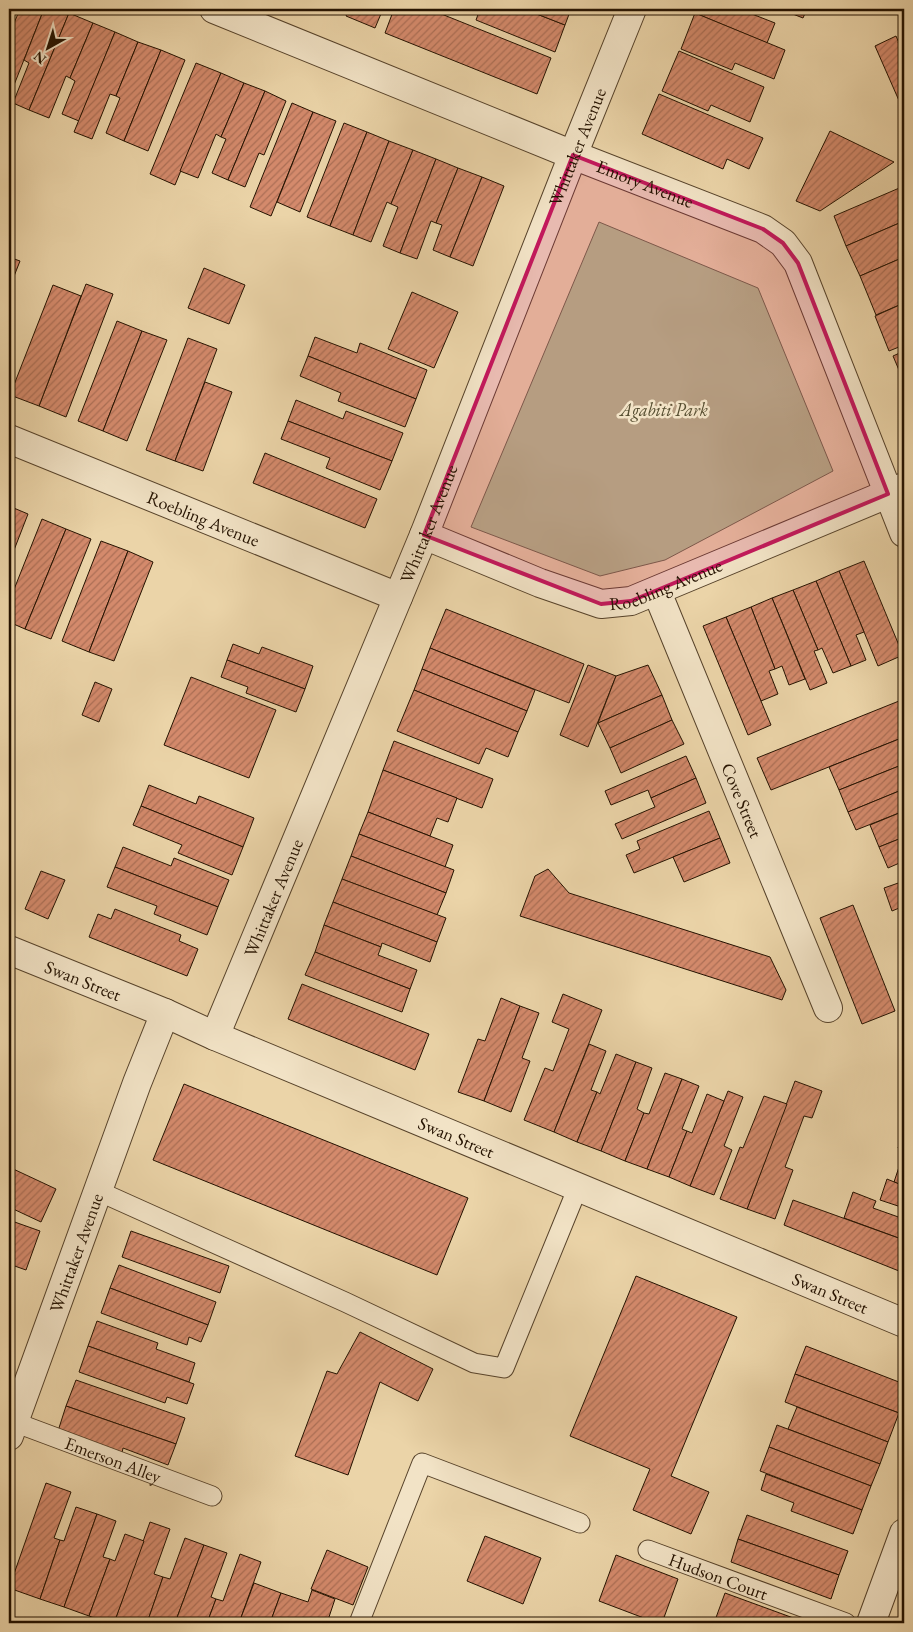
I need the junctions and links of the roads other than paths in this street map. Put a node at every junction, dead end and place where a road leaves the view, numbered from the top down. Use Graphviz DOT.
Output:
graph roads {
  1 [pos="214,9"];
  2 [pos="632,9"];
  3 [pos="573,155"];
  4 [pos="9,439"];
  5 [pos="896,491"];
  6 [pos="904,533"];
  7 [pos="424,535"];
  8 [pos="657,592"];
  9 [pos="398,597"];
  10 [pos="9,950"];
  11 [pos="828,1008"];
  12 [pos="165,1013"];
  13 [pos="215,1036"];
  14 [pos="578,1187"];
  15 [pos="98,1191"];
  16 [pos="904,1323"];
  17 [pos="11,1429"];
  18 [pos="212,1496"];
  19 [pos="580,1523"];
  20 [pos="904,1532"];
  21 [pos="648,1550"];
  22 [pos="359,1623"];
  23 [pos="846,1623"];
  24 [pos="871,1623"];
  1 -- 3 [label="street, Emory Avenue"];
  2 -- 3 [label="street, Whittaker Avenue"];
  3 -- 5 [label="street, Emory Avenue"];
  3 -- 7 [label="street, Whittaker Avenue"];
  4 -- 9 [label="street, Roebling Avenue"];
  5 -- 6 [label="street, Emory Avenue"];
  5 -- 8 [label="street, Roebling Avenue"];
  7 -- 8 [label="street, Roebling Avenue"];
  7 -- 9 [label="street, Whittaker Avenue"];
  8 -- 11 [label="street, Cove Street"];
  9 -- 13 [label="street, Whittaker Avenue"];
  10 -- 12 [label="street, Swan Street"];
  12 -- 13 [label="street, Swan Street"];
  12 -- 15 [label="street, Whittaker Avenue"];
  13 -- 14 [label="street, Swan Street"];
  14 -- 15 [label="lane"];
  14 -- 16 [label="street, Swan Street"];
  15 -- 17 [label="street, Whittaker Avenue"];
  17 -- 18 [label="lane, Emerson Alley"];
  19 -- 22 [label="lane"];
  20 -- 24 [label="street"];
  21 -- 23 [label="lane, Hudson Court"];
}
